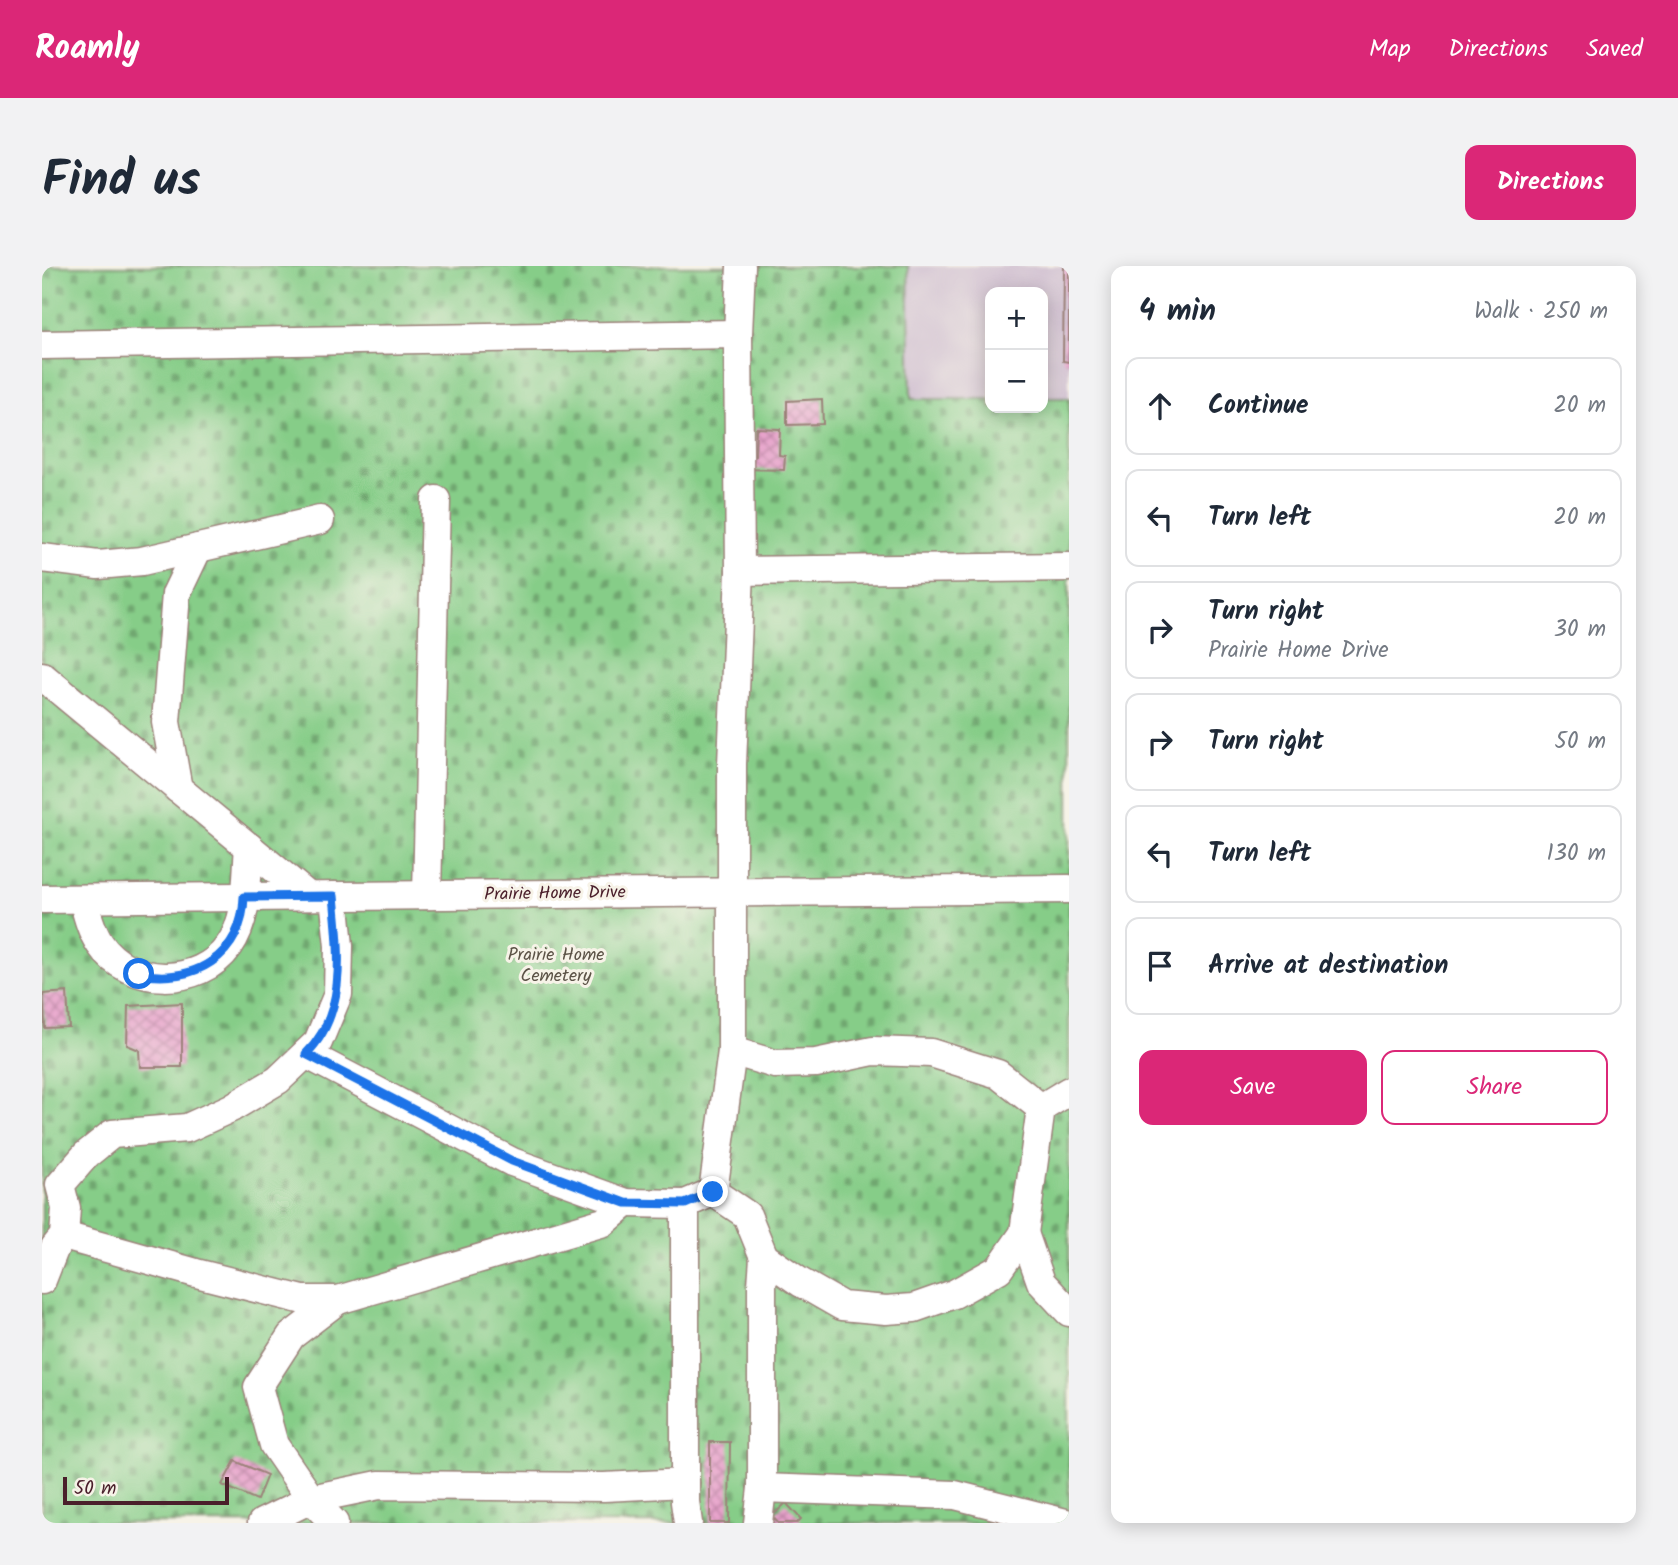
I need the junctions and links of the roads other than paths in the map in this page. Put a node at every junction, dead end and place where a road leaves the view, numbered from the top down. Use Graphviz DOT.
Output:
graph roads {
  1 [pos="741,266"];
  2 [pos="738,334"];
  3 [pos="42,345"];
  4 [pos="436,500"];
  5 [pos="320,520"];
  6 [pos="198,548"];
  7 [pos="42,558"];
  8 [pos="142,561"];
  9 [pos="1069,567"];
  10 [pos="740,571"];
  11 [pos="176,594"];
  12 [pos="42,676"];
  13 [pos="178,789"];
  14 [pos="249,847"];
  15 [pos="1069,890"];
  16 [pos="734,892"];
  17 [pos="427,895"];
  18 [pos="321,896"];
  19 [pos="244,897"];
  20 [pos="42,899"];
  21 [pos="83,899"];
  22 [pos="732,1051"];
  23 [pos="306,1054"];
  24 [pos="1069,1091"];
  25 [pos="1041,1108"];
  26 [pos="713,1192"];
  27 [pos="626,1203"];
  28 [pos="685,1204"];
  29 [pos="1024,1233"];
  30 [pos="64,1236"];
  31 [pos="764,1257"];
  32 [pos="42,1280"];
  33 [pos="338,1300"];
  34 [pos="1069,1312"];
  35 [pos="685,1483"];
  36 [pos="762,1488"];
  37 [pos="311,1499"];
  38 [pos="262,1523"];
  39 [pos="334,1523"];
  40 [pos="688,1523"];
  41 [pos="758,1523"];
  42 [pos="1066,1523"];
  1 -- 2 [label="street"];
  2 -- 3 [label="street"];
  2 -- 10 [label="street"];
  4 -- 17 [label="street"];
  5 -- 6 [label="street"];
  6 -- 8 [label="street"];
  6 -- 11 [label="street"];
  7 -- 8 [label="street"];
  8 -- 11 [label="street"];
  9 -- 10 [label="street"];
  10 -- 16 [label="street"];
  11 -- 13 [label="street"];
  12 -- 13 [label="street"];
  13 -- 14 [label="street"];
  14 -- 18 [label="street"];
  14 -- 19 [label="street"];
  15 -- 16 [label="street, Prairie Home Drive"];
  16 -- 17 [label="street, Prairie Home Drive"];
  16 -- 22 [label="street"];
  17 -- 18 [label="street, Prairie Home Drive"];
  18 -- 19 [label="street, Prairie Home Drive"];
  18 -- 23 [label="street"];
  19 -- 21 [label="street, Prairie Home Drive"];
  19 -- 21 [label="street"];
  20 -- 21 [label="street, Prairie Home Drive"];
  22 -- 25 [label="street"];
  22 -- 26 [label="street"];
  23 -- 27 [label="street"];
  23 -- 30 [label="street"];
  24 -- 25 [label="street"];
  25 -- 29 [label="street"];
  26 -- 28 [label="street"];
  26 -- 31 [label="street"];
  27 -- 28 [label="street"];
  27 -- 33 [label="street"];
  28 -- 35 [label="street"];
  29 -- 31 [label="street"];
  29 -- 34 [label="street"];
  30 -- 32 [label="street"];
  30 -- 33 [label="street"];
  31 -- 36 [label="street"];
  33 -- 37 [label="street"];
  35 -- 37 [label="street"];
  35 -- 40 [label="street"];
  36 -- 41 [label="street"];
  36 -- 42 [label="street"];
  37 -- 38 [label="street"];
  37 -- 39 [label="street"];
}
